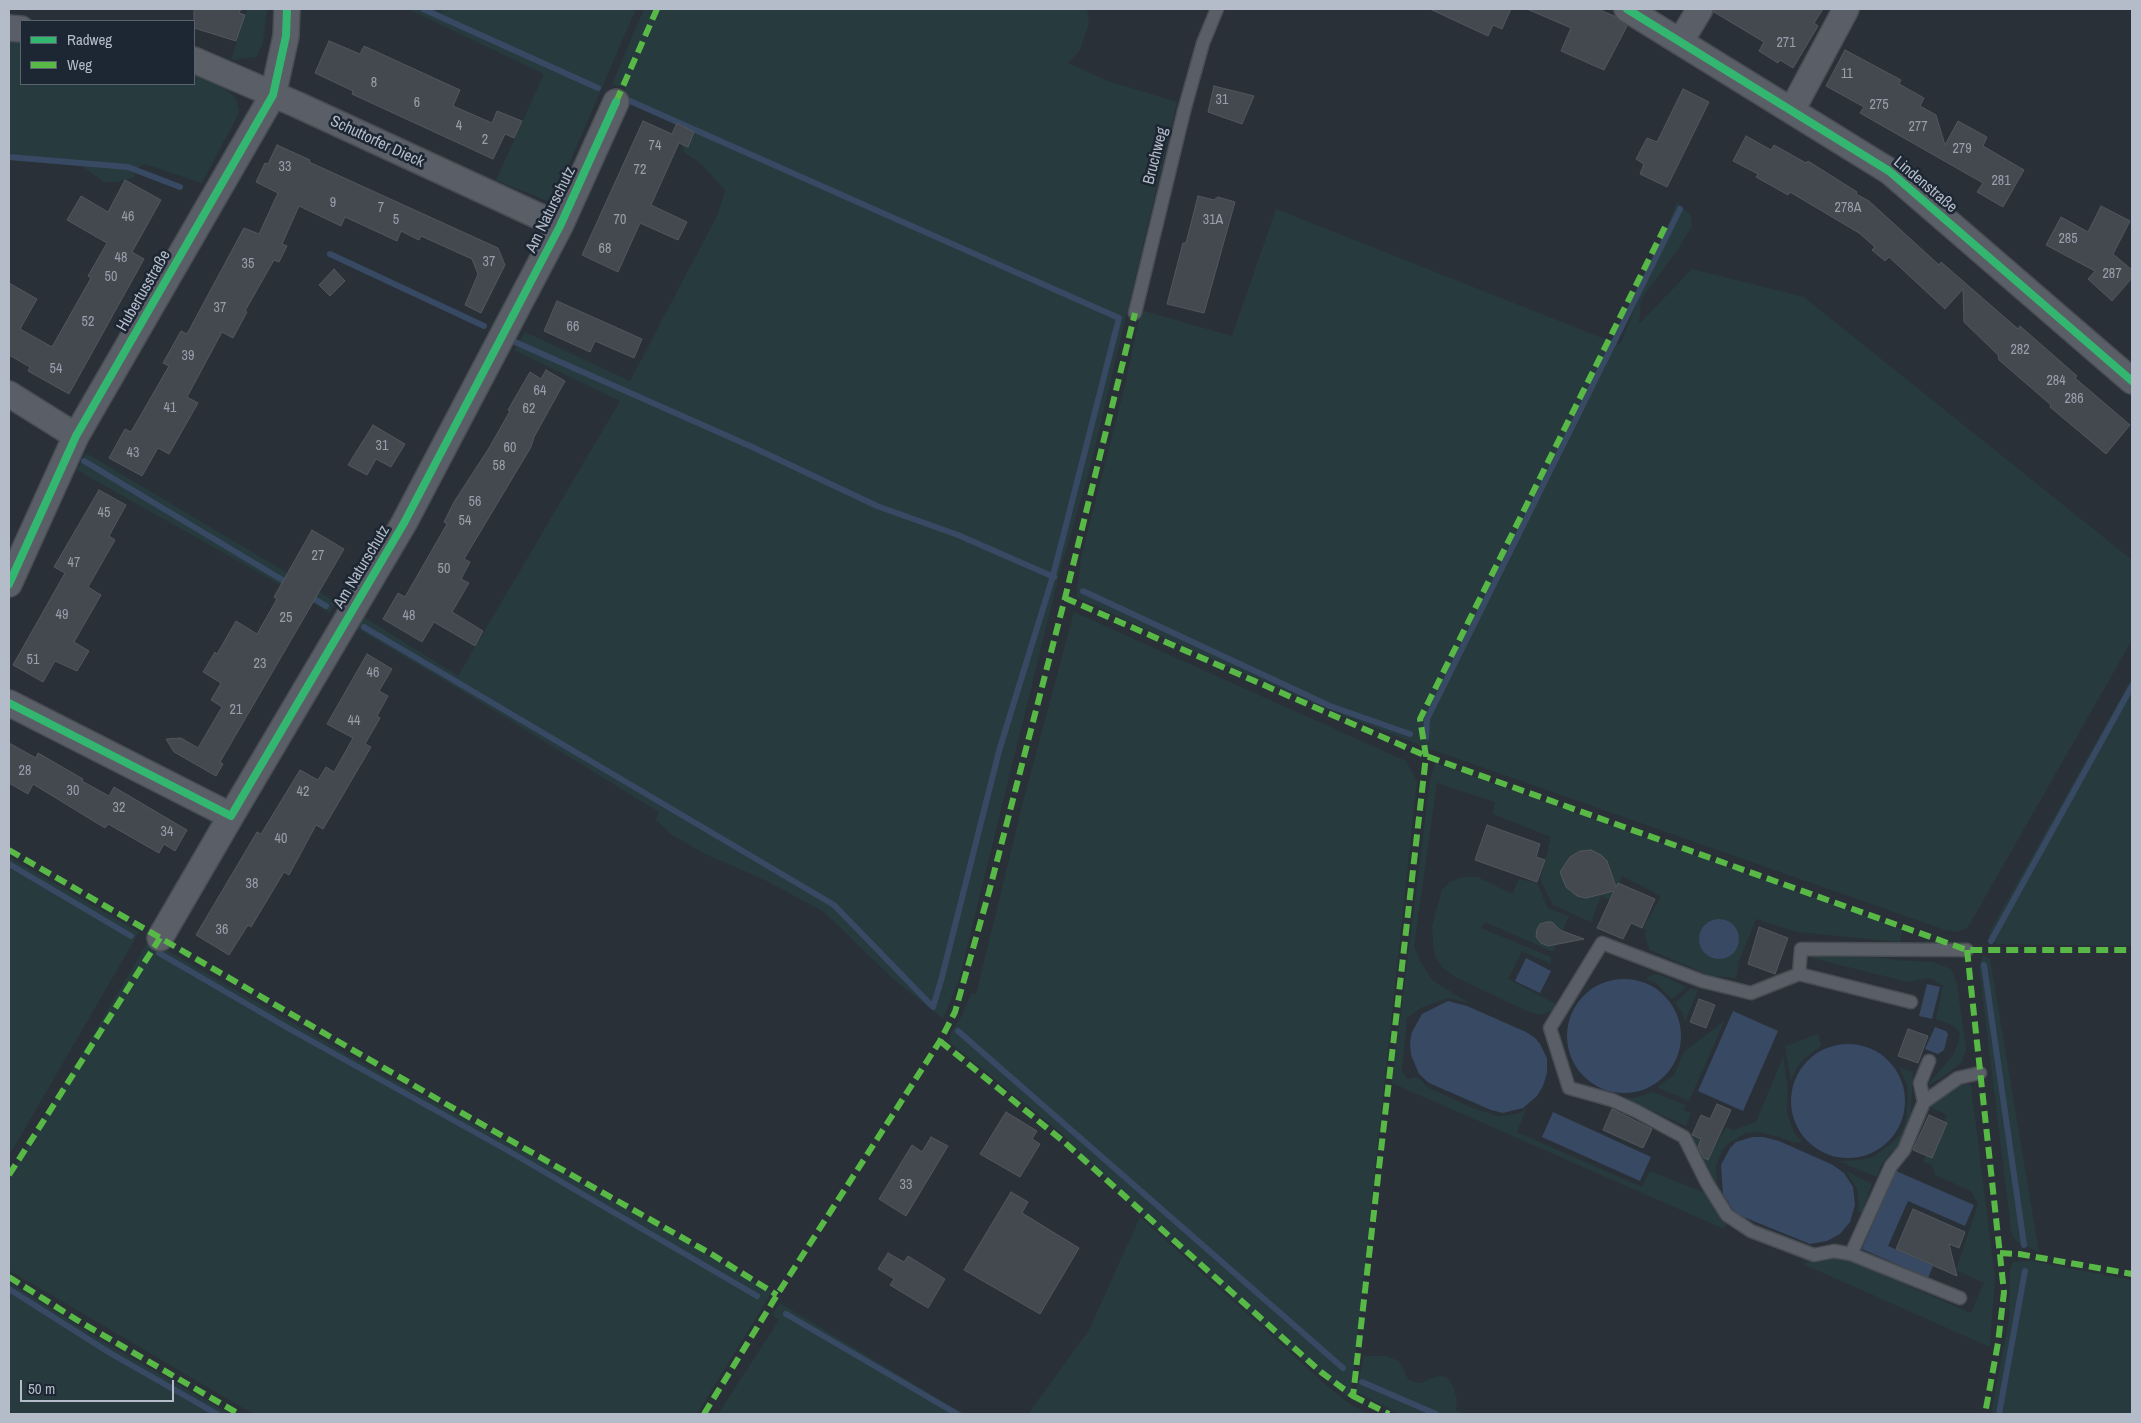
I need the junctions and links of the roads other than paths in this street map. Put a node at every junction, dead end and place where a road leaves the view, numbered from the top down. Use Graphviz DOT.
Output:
graph roads {
  1 [pos="287,9"];
  2 [pos="1217,9"];
  3 [pos="1627,9"];
  4 [pos="1700,9"];
  5 [pos="1846,9"];
  6 [pos="1680,42"];
  7 [pos="195,60"];
  8 [pos="272,95"];
  9 [pos="616,102"];
  10 [pos="1792,110"];
  11 [pos="560,226"];
  12 [pos="1135,313"];
  13 [pos="2132,380"];
  14 [pos="9,394"];
  15 [pos="76,436"];
  16 [pos="9,584"];
  17 [pos="9,704"];
  18 [pos="231,816"];
  19 [pos="160,938"];
  20 [pos="1967,950"];
  21 [pos="1799,974"];
  22 [pos="1911,1002"];
  23 [pos="1930,1061"];
  24 [pos="1980,1073"];
  25 [pos="1924,1102"];
  26 [pos="1851,1254"];
  27 [pos="1960,1298"];
  1 -- 8 [label="street, Hubertusstraße"];
  2 -- 12 [label="lane, Bruchweg"];
  3 -- 6 [label="street, Lindenstraße"];
  4 -- 6 [label="street"];
  5 -- 10 [label="street"];
  6 -- 10 [label="street, Lindenstraße"];
  7 -- 8 [label="street, Schuttorfer Dieck"];
  8 -- 11 [label="street, Schuttorfer Dieck"];
  8 -- 15 [label="street, Hubertusstraße"];
  9 -- 11 [label="street, Am Naturschutz"];
  10 -- 13 [label="street, Lindenstraße"];
  11 -- 18 [label="street, Am Naturschutz"];
  14 -- 15 [label="street"];
  15 -- 16 [label="street, Hubertusstraße"];
  17 -- 18 [label="street"];
  18 -- 19 [label="street, Am Naturschutz"];
  20 -- 21 [label="lane"];
  21 -- 22 [label="lane"];
  21 -- 26 [label="lane"];
  23 -- 25 [label="lane"];
  24 -- 25 [label="lane"];
  25 -- 26 [label="lane"];
  26 -- 27 [label="lane"];
}
